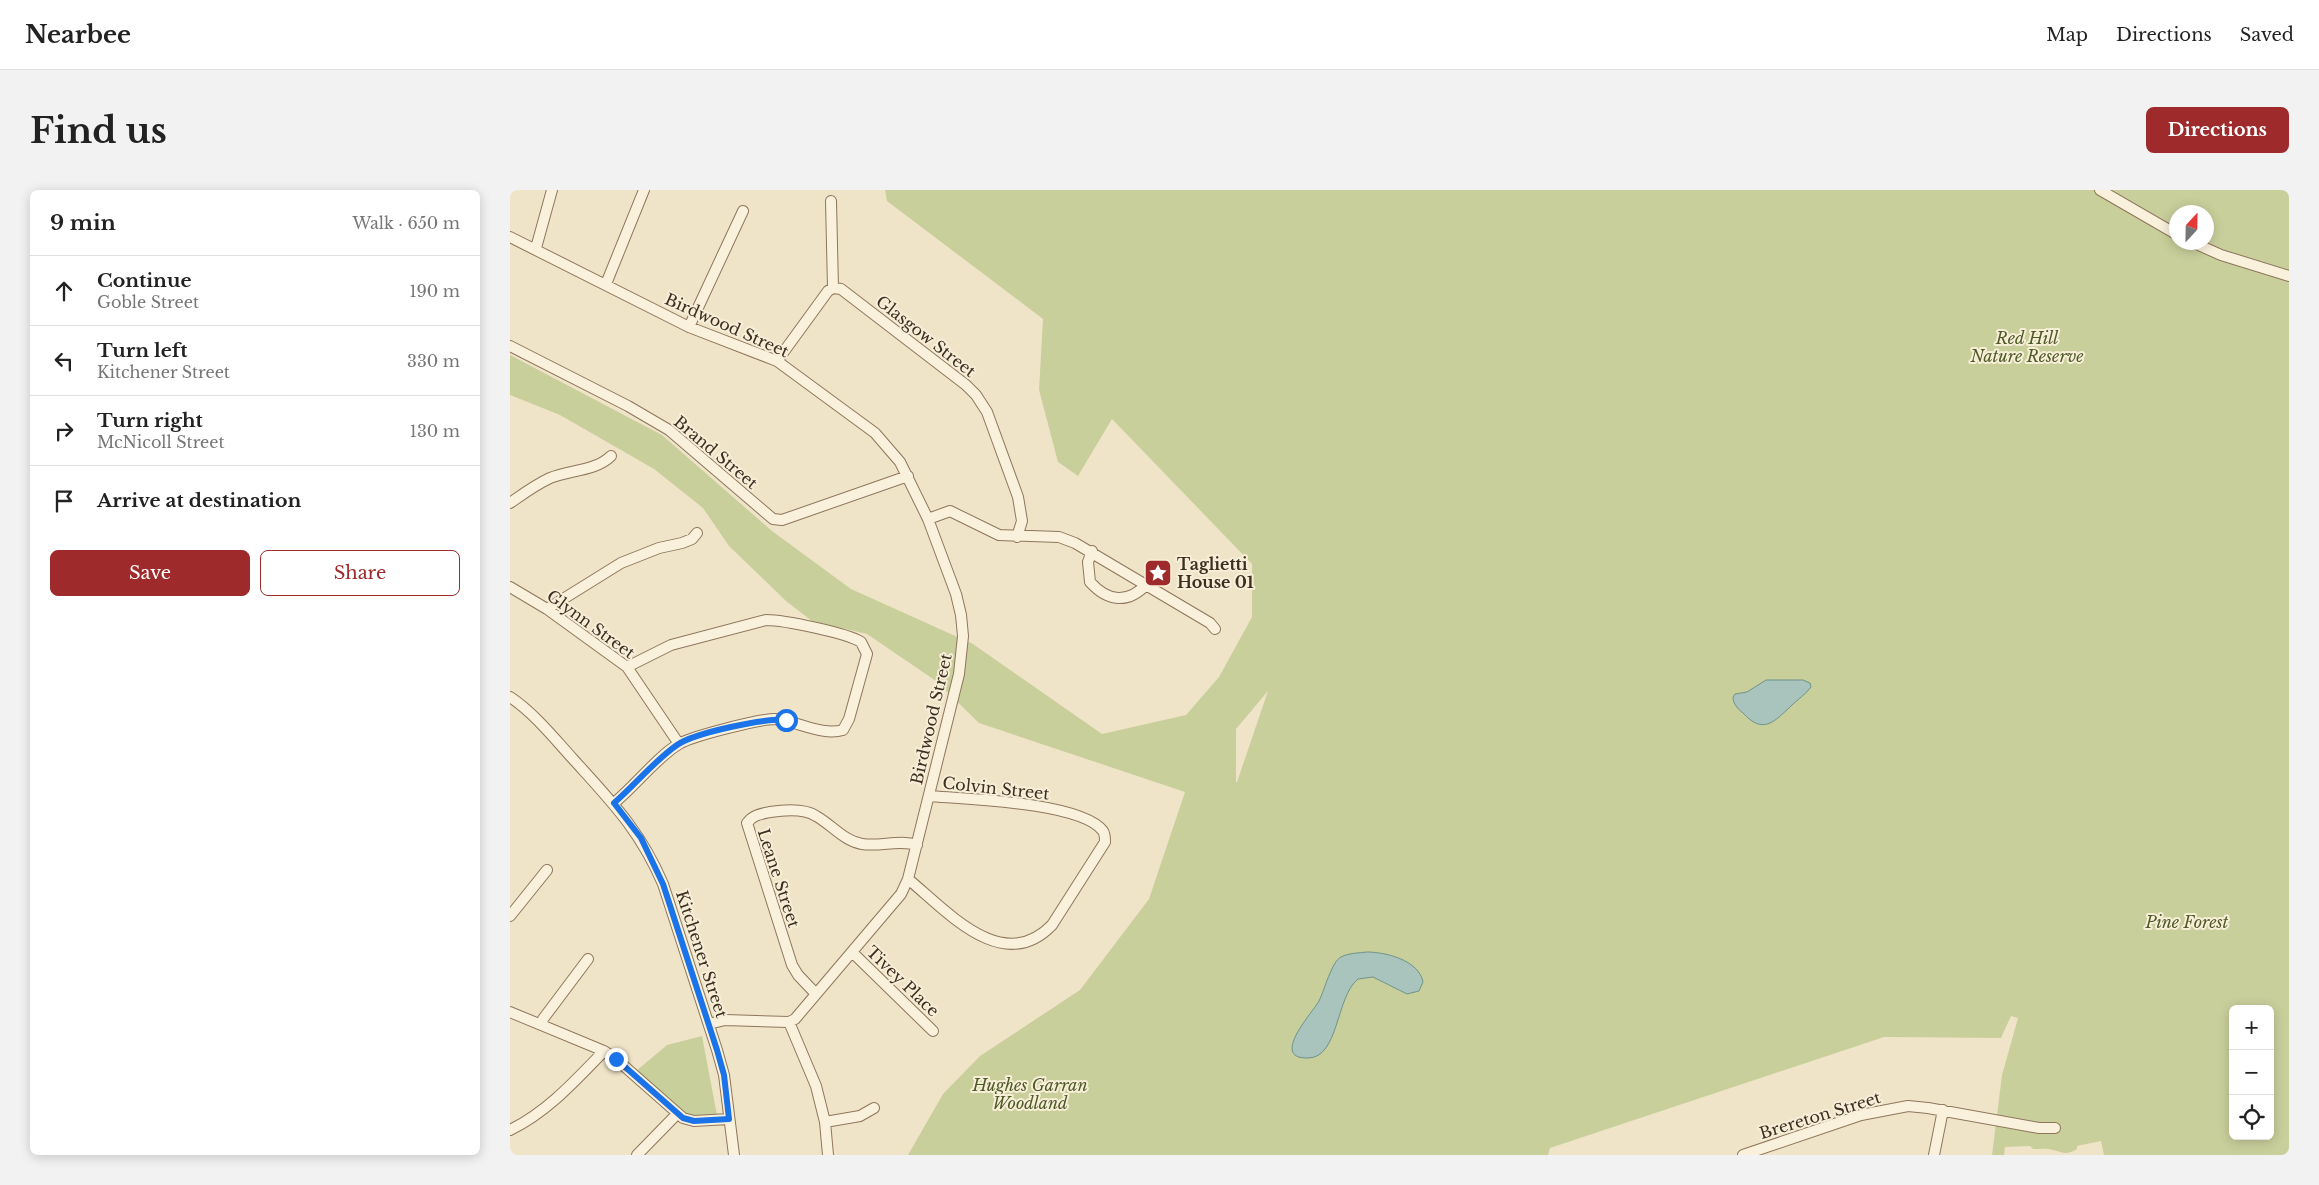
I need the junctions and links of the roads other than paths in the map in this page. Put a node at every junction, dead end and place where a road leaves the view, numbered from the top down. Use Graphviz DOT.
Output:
graph roads {
  1 [pos="552,190"];
  2 [pos="644,190"];
  3 [pos="2100,190"];
  4 [pos="831,201"];
  5 [pos="744,211"];
  6 [pos="2169,230"];
  7 [pos="510,237"];
  8 [pos="536,248"];
  9 [pos="2210,250"];
  10 [pos="2289,276"];
  11 [pos="606,284"];
  12 [pos="833,288"];
  13 [pos="689,327"];
  14 [pos="510,346"];
  15 [pos="777,361"];
  16 [pos="611,456"];
  17 [pos="908,476"];
  18 [pos="510,503"];
  19 [pos="928,519"];
  20 [pos="697,533"];
  21 [pos="1017,537"];
  22 [pos="1092,551"];
  23 [pos="1147,584"];
  24 [pos="510,587"];
  25 [pos="547,609"];
  26 [pos="1215,629"];
  27 [pos="626,667"];
  28 [pos="510,697"];
  29 [pos="679,744"];
  30 [pos="929,796"];
  31 [pos="614,803"];
  32 [pos="917,845"];
  33 [pos="547,870"];
  34 [pos="908,879"];
  35 [pos="510,916"];
  36 [pos="852,952"];
  37 [pos="588,959"];
  38 [pos="816,994"];
  39 [pos="510,1012"];
  40 [pos="789,1022"];
  41 [pos="708,1024"];
  42 [pos="542,1025"];
  43 [pos="933,1031"];
  44 [pos="604,1051"];
  45 [pos="874,1108"];
  46 [pos="1943,1110"];
  47 [pos="677,1114"];
  48 [pos="729,1119"];
  49 [pos="824,1122"];
  50 [pos="2055,1128"];
  51 [pos="510,1130"];
  52 [pos="637,1155"];
  53 [pos="734,1155"];
  54 [pos="828,1155"];
  55 [pos="1743,1155"];
  56 [pos="1934,1155"];
  1 -- 8 [label="street"];
  2 -- 11 [label="street"];
  3 -- 6 [label="street"];
  4 -- 12 [label="street"];
  5 -- 13 [label="street"];
  7 -- 8 [label="street, Birdwood Street"];
  8 -- 11 [label="street, Birdwood Street"];
  9 -- 10 [label="street"];
  11 -- 13 [label="street, Birdwood Street"];
  12 -- 15 [label="street"];
  12 -- 21 [label="street, Glasgow Street"];
  13 -- 15 [label="street, Birdwood Street"];
  14 -- 17 [label="street, Brand Street"];
  15 -- 17 [label="street, Birdwood Street"];
  16 -- 18 [label="street"];
  17 -- 19 [label="street, Birdwood Street"];
  19 -- 21 [label="street"];
  19 -- 30 [label="street, Birdwood Street"];
  20 -- 25 [label="street"];
  21 -- 22 [label="street"];
  22 -- 23 [label="street"];
  22 -- 23 [label="street"];
  23 -- 26 [label="street"];
  24 -- 25 [label="street, Glynn Street"];
  25 -- 27 [label="street, Glynn Street"];
  27 -- 29 [label="street, Glynn Street"];
  27 -- 29 [label="street"];
  28 -- 31 [label="street, Kitchener Street"];
  29 -- 31 [label="street"];
  30 -- 32 [label="street, Birdwood Street"];
  30 -- 34 [label="street, Colvin Street"];
  31 -- 41 [label="street, Kitchener Street"];
  32 -- 34 [label="street, Birdwood Street"];
  32 -- 38 [label="street, Leane Street"];
  33 -- 35 [label="street"];
  34 -- 36 [label="street, Birdwood Street"];
  36 -- 38 [label="street, Birdwood Street"];
  36 -- 43 [label="street, Tivey Place"];
  37 -- 42 [label="street"];
  38 -- 40 [label="street, Birdwood Street"];
  39 -- 42 [label="street"];
  40 -- 41 [label="street"];
  40 -- 49 [label="street"];
  41 -- 48 [label="street, Kitchener Street"];
  42 -- 44 [label="street"];
  44 -- 47 [label="street"];
  44 -- 51 [label="street"];
  45 -- 49 [label="street"];
  46 -- 50 [label="street, Brereton Street"];
  46 -- 55 [label="street, Brereton Street"];
  46 -- 56 [label="street"];
  47 -- 48 [label="street"];
  47 -- 52 [label="street"];
  48 -- 53 [label="street, Kitchener Street"];
  49 -- 54 [label="street"];
}
